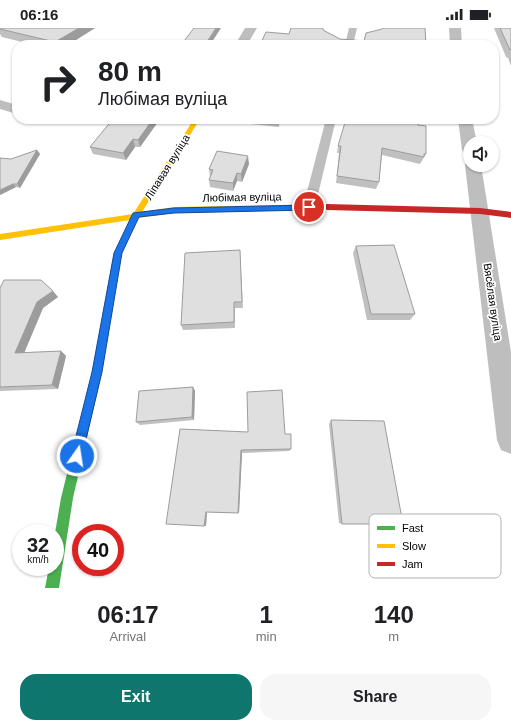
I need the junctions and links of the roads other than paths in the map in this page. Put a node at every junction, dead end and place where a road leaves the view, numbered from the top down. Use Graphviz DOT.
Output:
graph roads {
  1 [pos="251,28"];
  2 [pos="353,28"];
  3 [pos="455,28"];
  4 [pos="244,40"];
  5 [pos="349,40"];
  6 [pos="456,40"];
  7 [pos="0,104"];
  8 [pos="12,108"];
  9 [pos="194,124"];
  10 [pos="330,124"];
  11 [pos="466,124"];
  12 [pos="468,136"];
  13 [pos="474,172"];
  14 [pos="309,207"];
  15 [pos="480,211"];
  16 [pos="511,214"];
  17 [pos="136,215"];
  18 [pos="0,237"];
  19 [pos="511,440"];
  20 [pos="52,588"];
  1 -- 4 [label="street"];
  2 -- 5 [label="lane"];
  3 -- 6 [label="street"];
  7 -- 8 [label="street"];
  9 -- 17 [label="street, Ліпавая вуліца"];
  10 -- 14 [label="lane"];
  11 -- 12 [label="street"];
  13 -- 15 [label="street, Вясёлая вуліца"];
  14 -- 15 [label="street, Любімая вуліца"];
  14 -- 17 [label="street, Любімая вуліца"];
  15 -- 16 [label="street, Любімая вуліца"];
  15 -- 19 [label="street, Вясёлая вуліца"];
  17 -- 18 [label="street, Любімая вуліца"];
  17 -- 20 [label="street, Ліпавая вуліца"];
}
